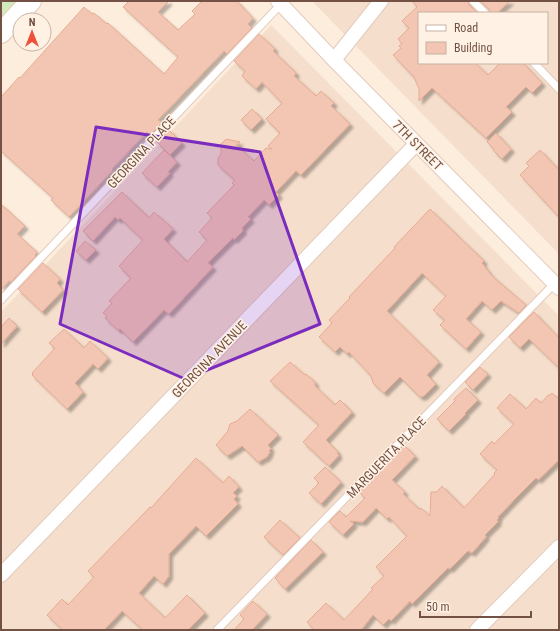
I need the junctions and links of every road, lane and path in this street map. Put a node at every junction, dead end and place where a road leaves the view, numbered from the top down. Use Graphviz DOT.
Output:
graph roads {
  1 [pos="31,1"];
  2 [pos="381,1"];
  3 [pos="473,1"];
  4 [pos="280,2"];
  5 [pos="483,12"];
  6 [pos="1,33"];
  7 [pos="334,60"];
  8 [pos="535,64"];
  9 [pos="559,89"];
  10 [pos="416,144"];
  11 [pos="557,286"];
  12 [pos="1,300"];
  13 [pos="559,547"];
  14 [pos="1,575"];
  15 [pos="217,630"];
  16 [pos="477,630"];
  1 -- 6 [label="main road"];
  2 -- 7 [label="street"];
  3 -- 5 [label="lane"];
  4 -- 7 [label="street, 7TH STREET"];
  4 -- 12 [label="lane, GEORGINA PLACE"];
  7 -- 10 [label="street, 7TH STREET"];
  8 -- 9 [label="lane"];
  10 -- 11 [label="street, 7TH STREET"];
  10 -- 14 [label="street, GEORGINA AVENUE"];
  11 -- 15 [label="lane, MARGUERITA PLACE"];
  13 -- 16 [label="street"];
}
